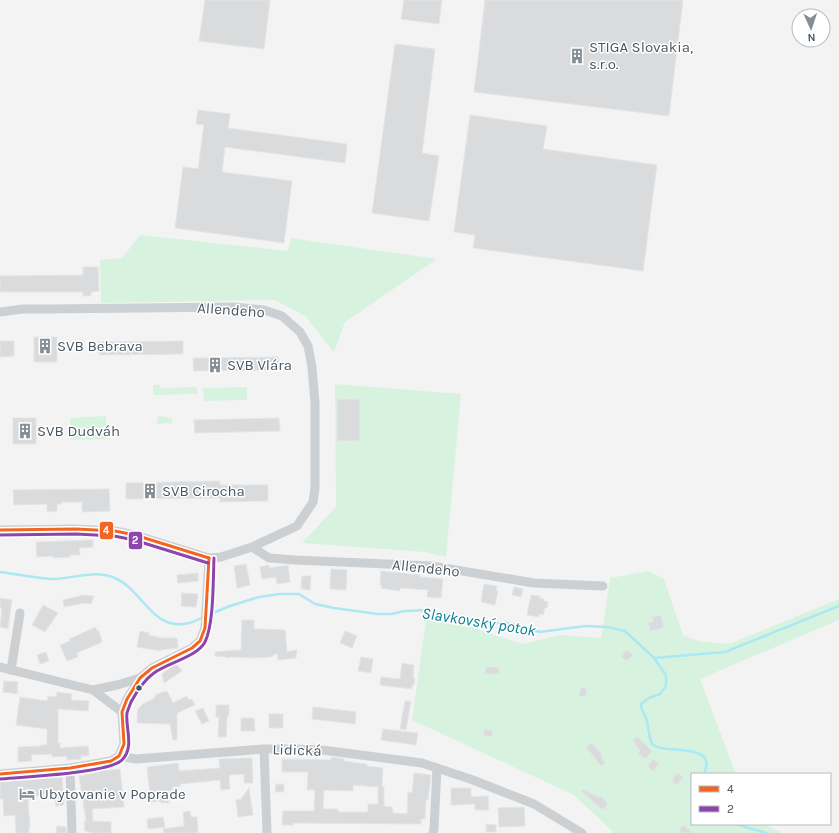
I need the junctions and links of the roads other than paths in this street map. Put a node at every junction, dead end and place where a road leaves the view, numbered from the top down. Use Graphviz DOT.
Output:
graph roads {
  1 [pos="0,312"];
  2 [pos="0,530"];
  3 [pos="252,547"];
  4 [pos="209,558"];
  5 [pos="603,586"];
  6 [pos="20,613"];
  7 [pos="0,667"];
  8 [pos="11,670"];
  9 [pos="140,678"];
  10 [pos="93,690"];
  11 [pos="122,712"];
  12 [pos="264,749"];
  13 [pos="119,756"];
  14 [pos="70,768"];
  15 [pos="437,768"];
  16 [pos="0,774"];
  17 [pos="72,833"];
  18 [pos="267,833"];
  19 [pos="433,833"];
  20 [pos="582,833"];
  1 -- 3 [label="street, Allendeho"];
  2 -- 4 [label="street, Allendeho"];
  3 -- 4 [label="street, Allendeho"];
  3 -- 5 [label="street, Allendeho"];
  4 -- 9 [label="street"];
  6 -- 8 [label="street"];
  7 -- 8 [label="street"];
  8 -- 10 [label="street"];
  9 -- 10 [label="street"];
  9 -- 11 [label="street"];
  10 -- 11 [label="street"];
  11 -- 13 [label="street"];
  12 -- 13 [label="street, Lidická"];
  12 -- 15 [label="street, Lidická"];
  12 -- 18 [label="street"];
  13 -- 14 [label="street, Lidická"];
  14 -- 16 [label="street, Lidická"];
  14 -- 17 [label="street"];
  15 -- 19 [label="street"];
  15 -- 20 [label="street, Lidická"];
}
